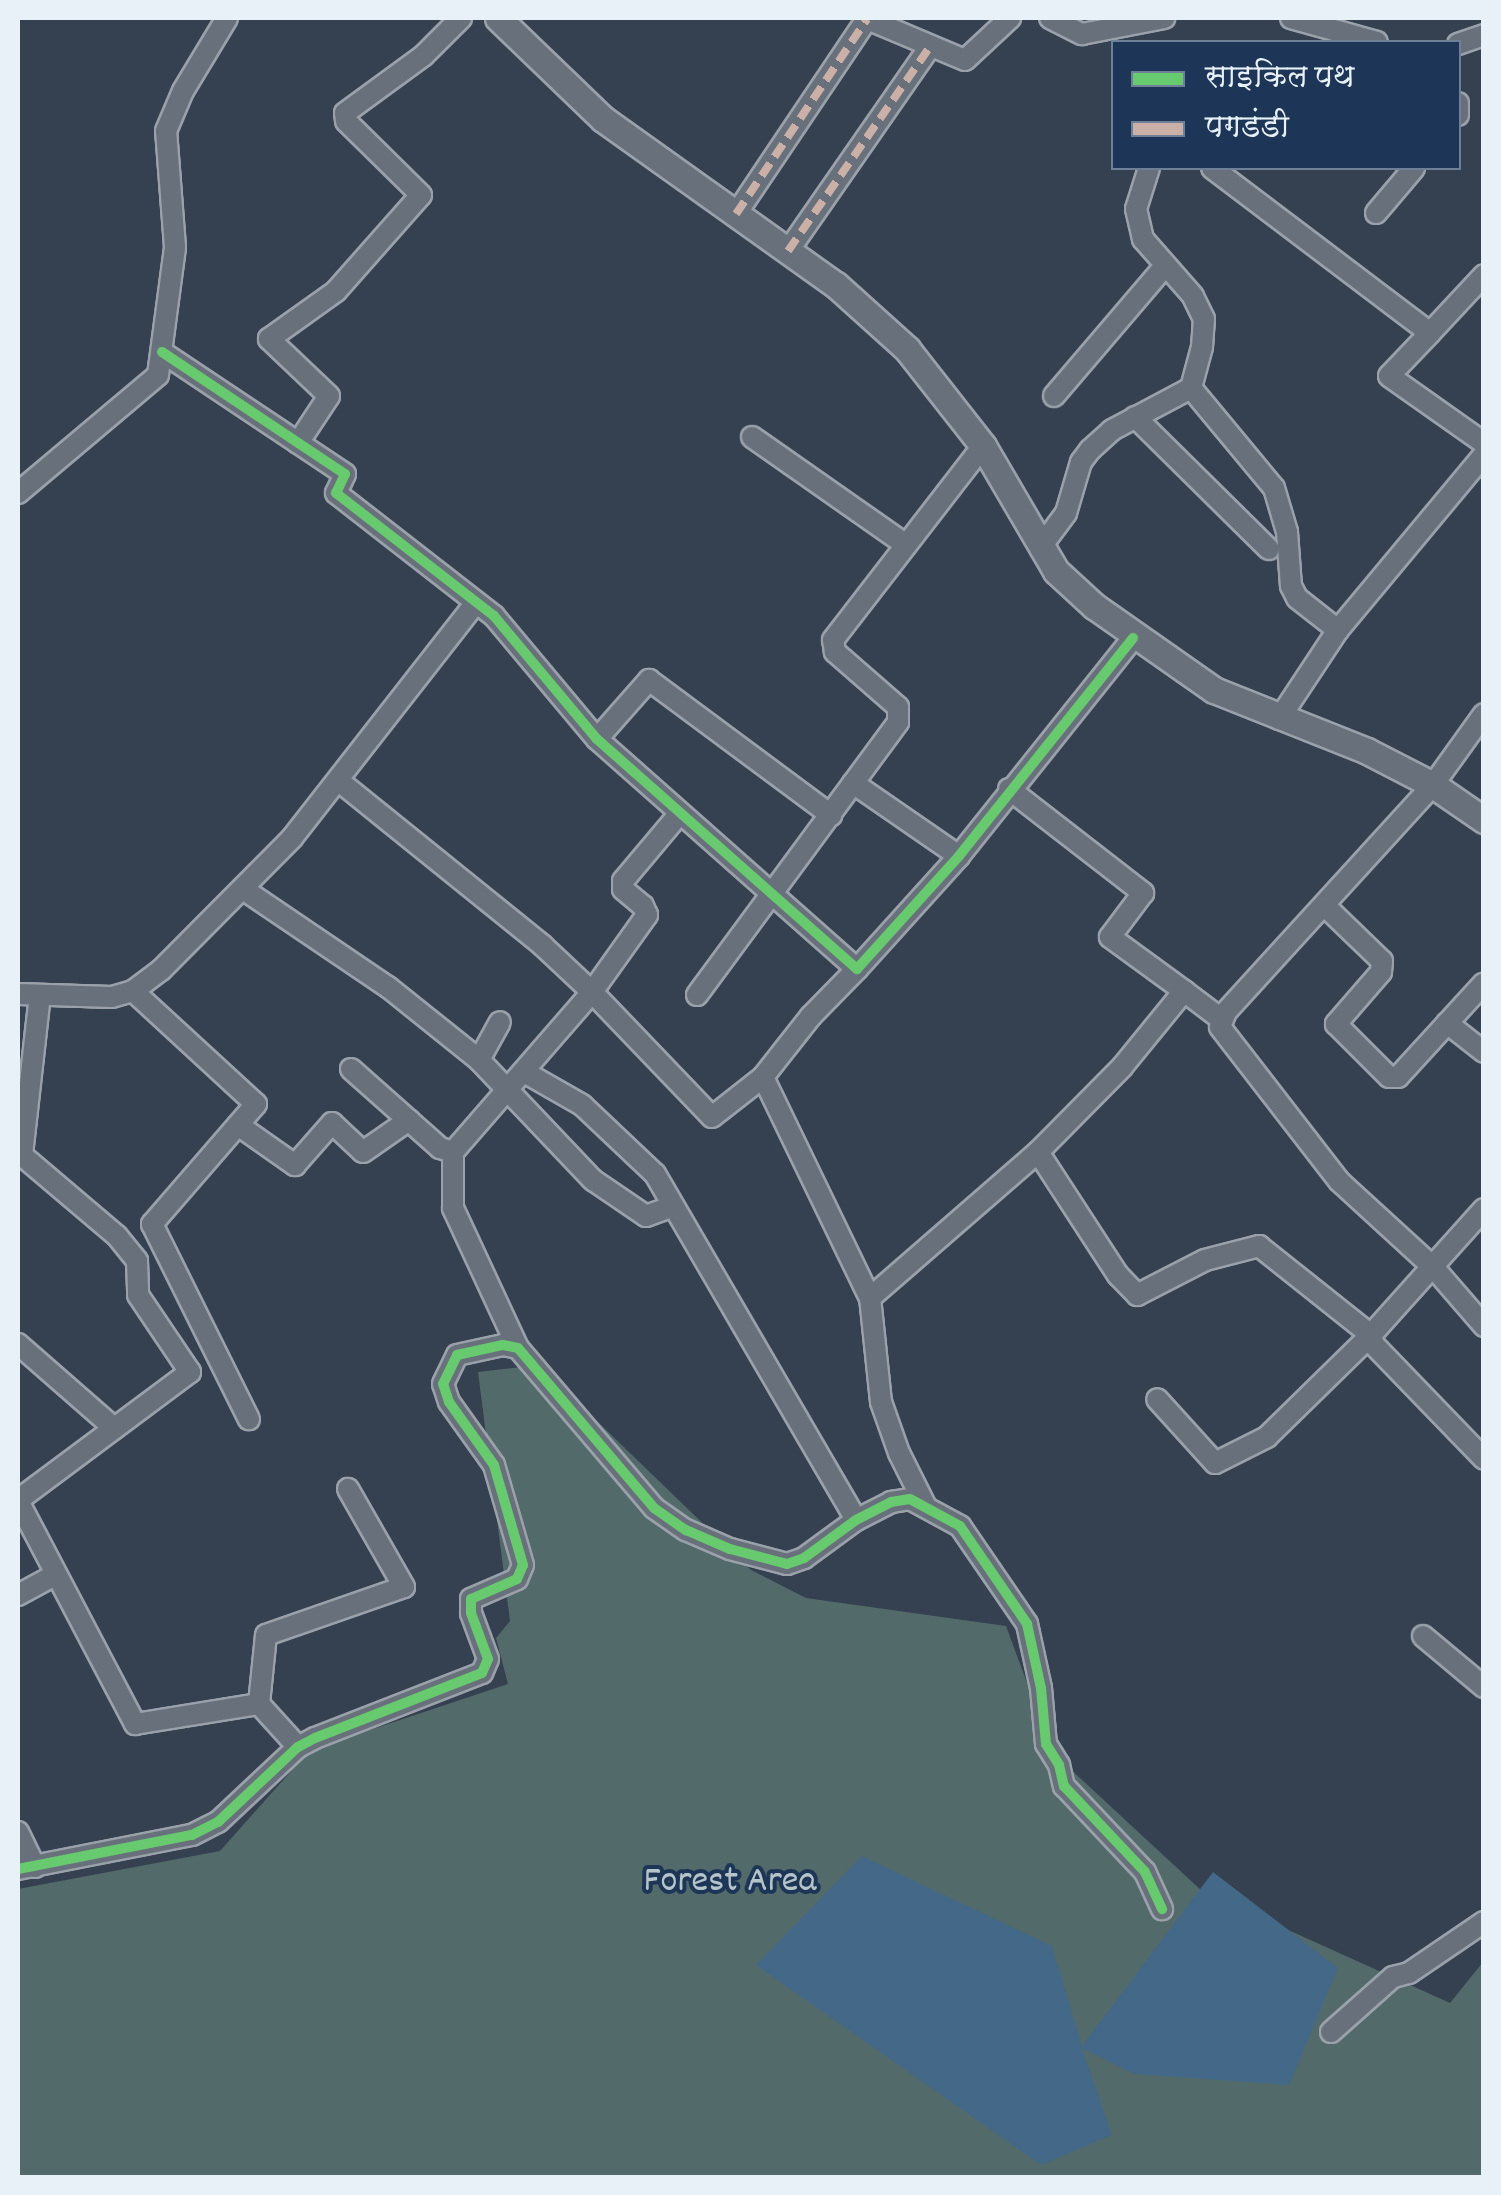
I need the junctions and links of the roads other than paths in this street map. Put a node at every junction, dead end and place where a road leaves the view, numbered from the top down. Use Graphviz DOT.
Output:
graph roads {
  1 [pos="227,18"];
  2 [pos="461,18"];
  3 [pos="498,18"];
  4 [pos="866,18"];
  5 [pos="1010,18"];
  6 [pos="1050,18"];
  7 [pos="1164,18"];
  8 [pos="1291,18"];
  9 [pos="1138,29"];
  10 [pos="1369,40"];
  11 [pos="930,47"];
  12 [pos="1148,170"];
  13 [pos="1215,170"];
  14 [pos="1412,170"];
  15 [pos="1376,213"];
  16 [pos="736,214"];
  17 [pos="788,251"];
  18 [pos="1165,266"];
  19 [pos="1484,276"];
  20 [pos="1430,333"];
  21 [pos="162,352"];
  22 [pos="1190,388"];
  23 [pos="1054,396"];
  24 [pos="1135,417"];
  25 [pos="752,437"];
  26 [pos="298,443"];
  27 [pos="1484,443"];
  28 [pos="983,446"];
  29 [pos="1484,455"];
  30 [pos="18,493"];
  31 [pos="906,544"];
  32 [pos="1040,548"];
  33 [pos="1269,549"];
  34 [pos="474,604"];
  35 [pos="1338,630"];
  36 [pos="1132,638"];
  37 [pos="1484,714"];
  38 [pos="1279,718"];
  39 [pos="598,740"];
  40 [pos="339,781"];
  41 [pos="853,783"];
  42 [pos="1432,785"];
  43 [pos="1008,789"];
  44 [pos="680,814"];
  45 [pos="830,814"];
  46 [pos="1484,820"];
  47 [pos="959,856"];
  48 [pos="243,889"];
  49 [pos="774,892"];
  50 [pos="1325,906"];
  51 [pos="857,969"];
  52 [pos="1484,983"];
  53 [pos="134,991"];
  54 [pos="1184,991"];
  55 [pos="592,992"];
  56 [pos="18,994"];
  57 [pos="40,996"];
  58 [pos="697,996"];
  59 [pos="1220,1020"];
  60 [pos="500,1022"];
  61 [pos="1447,1023"];
  62 [pos="1484,1052"];
  63 [pos="479,1060"];
  64 [pos="351,1069"];
  65 [pos="526,1073"];
  66 [pos="764,1078"];
  67 [pos="510,1092"];
  68 [pos="409,1120"];
  69 [pos="238,1125"];
  70 [pos="454,1152"];
  71 [pos="1038,1152"];
  72 [pos="20,1154"];
  73 [pos="673,1206"];
  74 [pos="1484,1210"];
  75 [pos="1434,1268"];
  76 [pos="870,1298"];
  77 [pos="1484,1326"];
  78 [pos="1371,1335"];
  79 [pos="18,1344"];
  80 [pos="518,1348"];
  81 [pos="1158,1399"];
  82 [pos="249,1419"];
  83 [pos="114,1428"];
  84 [pos="1484,1459"];
  85 [pos="348,1490"];
  86 [pos="18,1501"];
  87 [pos="926,1507"];
  88 [pos="856,1520"];
  89 [pos="56,1575"];
  90 [pos="18,1596"];
  91 [pos="1423,1636"];
  92 [pos="1484,1688"];
  93 [pos="259,1704"];
  94 [pos="298,1748"];
  95 [pos="18,1832"];
  96 [pos="26,1868"];
  97 [pos="1162,1910"];
  98 [pos="1484,1922"];
  99 [pos="1330,2032"];
  1 -- 21 [label="street"];
  2 -- 26 [label="street"];
  3 -- 16 [label="street"];
  4 -- 11 [label="street"];
  4 -- 16 [label="street"];
  5 -- 11 [label="street"];
  6 -- 9 [label="street"];
  7 -- 9 [label="street"];
  8 -- 10 [label="street"];
  11 -- 17 [label="street"];
  12 -- 18 [label="street"];
  13 -- 20 [label="street"];
  14 -- 15 [label="street"];
  16 -- 17 [label="street"];
  17 -- 28 [label="street"];
  18 -- 22 [label="street"];
  18 -- 23 [label="street"];
  19 -- 20 [label="street"];
  20 -- 27 [label="street"];
  21 -- 26 [label="street"];
  21 -- 30 [label="street"];
  22 -- 24 [label="street"];
  22 -- 35 [label="street"];
  24 -- 32 [label="street"];
  24 -- 33 [label="street"];
  25 -- 31 [label="street"];
  26 -- 34 [label="street"];
  28 -- 31 [label="street"];
  28 -- 32 [label="street"];
  29 -- 35 [label="street"];
  31 -- 41 [label="street"];
  32 -- 36 [label="street"];
  34 -- 39 [label="street"];
  34 -- 40 [label="street"];
  35 -- 38 [label="street"];
  36 -- 38 [label="street"];
  36 -- 43 [label="street"];
  37 -- 42 [label="street"];
  38 -- 42 [label="street"];
  39 -- 44 [label="street"];
  39 -- 45 [label="street"];
  40 -- 48 [label="street"];
  40 -- 55 [label="street"];
  41 -- 45 [label="street"];
  41 -- 47 [label="street"];
  42 -- 46 [label="street"];
  42 -- 50 [label="street"];
  43 -- 47 [label="street"];
  43 -- 54 [label="street"];
  44 -- 49 [label="street"];
  44 -- 55 [label="street"];
  45 -- 49 [label="street"];
  47 -- 51 [label="street"];
  48 -- 53 [label="street"];
  48 -- 63 [label="street"];
  49 -- 51 [label="street"];
  49 -- 58 [label="street"];
  50 -- 59 [label="street"];
  50 -- 61 [label="street"];
  51 -- 66 [label="street"];
  52 -- 61 [label="street"];
  53 -- 57 [label="street"];
  53 -- 69 [label="street"];
  54 -- 59 [label="street"];
  54 -- 71 [label="street"];
  55 -- 65 [label="street"];
  55 -- 66 [label="street"];
  56 -- 57 [label="street"];
  57 -- 72 [label="street"];
  59 -- 75 [label="street"];
  60 -- 63 [label="street"];
  61 -- 62 [label="street"];
  63 -- 67 [label="street"];
  64 -- 68 [label="street"];
  65 -- 67 [label="street"];
  65 -- 73 [label="street"];
  66 -- 76 [label="street"];
  67 -- 70 [label="street"];
  67 -- 73 [label="street"];
  68 -- 69 [label="street"];
  68 -- 70 [label="street"];
  69 -- 82 [label="street"];
  70 -- 80 [label="street"];
  71 -- 76 [label="street"];
  71 -- 78 [label="street"];
  72 -- 83 [label="street"];
  73 -- 88 [label="street"];
  74 -- 75 [label="street"];
  75 -- 77 [label="street"];
  75 -- 78 [label="street"];
  76 -- 87 [label="street"];
  78 -- 81 [label="street"];
  78 -- 84 [label="street"];
  79 -- 83 [label="street"];
  80 -- 88 [label="street"];
  80 -- 94 [label="street"];
  83 -- 86 [label="street"];
  85 -- 93 [label="street"];
  86 -- 89 [label="street"];
  87 -- 88 [label="street"];
  87 -- 97 [label="street"];
  89 -- 90 [label="street"];
  89 -- 93 [label="street"];
  91 -- 92 [label="street"];
  93 -- 94 [label="street"];
  94 -- 96 [label="street"];
  95 -- 96 [label="street"];
  98 -- 99 [label="street"];
}
